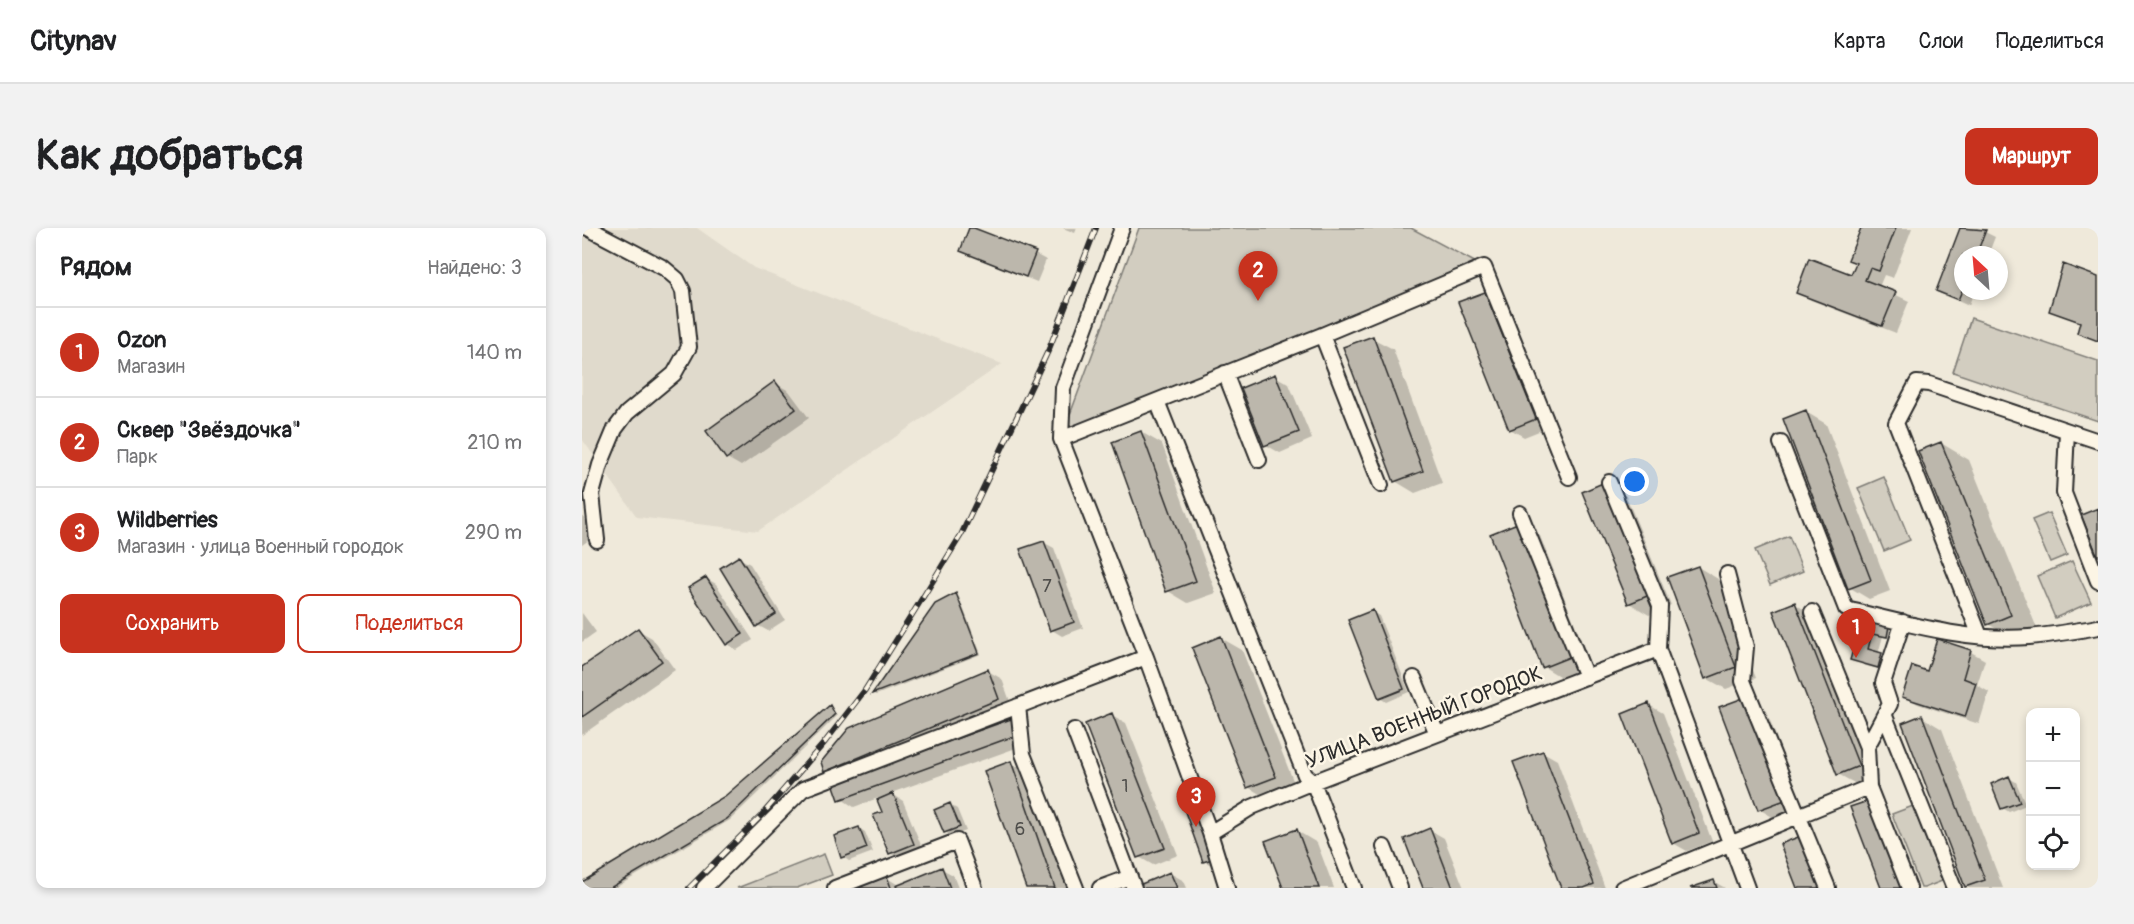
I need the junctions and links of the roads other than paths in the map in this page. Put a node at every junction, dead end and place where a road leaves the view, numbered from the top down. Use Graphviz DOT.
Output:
graph roads {
  1 [pos="588,228"];
  2 [pos="1122,228"];
  3 [pos="1322,335"];
  4 [pos="1225,373"];
  5 [pos="1157,401"];
  6 [pos="2067,431"];
  7 [pos="1061,439"];
  8 [pos="2098,441"];
  9 [pos="1781,443"];
  10 [pos="1259,459"];
  11 [pos="1569,477"];
  12 [pos="1609,483"];
  13 [pos="1381,485"];
  14 [pos="1520,513"];
  15 [pos="597,540"];
  16 [pos="1727,574"];
  17 [pos="2098,581"];
  18 [pos="1812,612"];
  19 [pos="1903,622"];
  20 [pos="2098,627"];
  21 [pos="1980,636"];
  22 [pos="1658,649"];
  23 [pos="1146,657"];
  24 [pos="1586,677"];
  25 [pos="1414,678"];
  26 [pos="1018,706"];
  27 [pos="1885,716"];
  28 [pos="1074,730"];
  29 [pos="1437,734"];
  30 [pos="1867,747"];
  31 [pos="1312,782"];
  32 [pos="1869,788"];
  33 [pos="1797,816"];
  34 [pos="1210,833"];
  35 [pos="1730,844"];
  36 [pos="1384,847"];
  37 [pos="1132,883"];
  38 [pos="704,888"];
  39 [pos="835,888"];
  40 [pos="975,888"];
  41 [pos="1076,888"];
  42 [pos="1100,888"];
  43 [pos="1227,888"];
  44 [pos="1354,888"];
  45 [pos="1400,888"];
  46 [pos="1622,888"];
  47 [pos="1747,888"];
  48 [pos="1828,888"];
  49 [pos="1909,888"];
  50 [pos="1954,888"];
  1 -- 15 [label="street"];
  2 -- 7 [label="street"];
  3 -- 4 [label="street"];
  3 -- 11 [label="street"];
  3 -- 13 [label="street"];
  4 -- 5 [label="street"];
  4 -- 10 [label="street"];
  5 -- 7 [label="street"];
  5 -- 31 [label="street"];
  6 -- 8 [label="street"];
  6 -- 17 [label="street"];
  6 -- 21 [label="street"];
  7 -- 23 [label="street"];
  9 -- 19 [label="street"];
  12 -- 22 [label="street"];
  14 -- 24 [label="street"];
  16 -- 33 [label="street"];
  18 -- 30 [label="street"];
  19 -- 21 [label="street"];
  19 -- 27 [label="street"];
  20 -- 21 [label="street"];
  22 -- 24 [label="street, УЛИЦА ВОЕННЫЙ ГОРОДОК"];
  22 -- 35 [label="street"];
  23 -- 26 [label="street"];
  23 -- 34 [label="street"];
  24 -- 29 [label="street, УЛИЦА ВОЕННЫЙ ГОРОДОК"];
  25 -- 29 [label="street"];
  26 -- 38 [label="street"];
  26 -- 41 [label="street"];
  27 -- 30 [label="street"];
  27 -- 50 [label="street"];
  28 -- 37 [label="street"];
  29 -- 31 [label="street, УЛИЦА ВОЕННЫЙ ГОРОДОК"];
  30 -- 32 [label="street"];
  31 -- 34 [label="street, УЛИЦА ВОЕННЫЙ ГОРОДОК"];
  31 -- 44 [label="street"];
  32 -- 33 [label="street"];
  32 -- 49 [label="street"];
  33 -- 35 [label="street"];
  33 -- 48 [label="street"];
  34 -- 43 [label="street"];
  35 -- 46 [label="street"];
  35 -- 47 [label="street"];
  36 -- 45 [label="street"];
  37 -- 42 [label="street"];
  39 -- 40 [label="street"];
}
